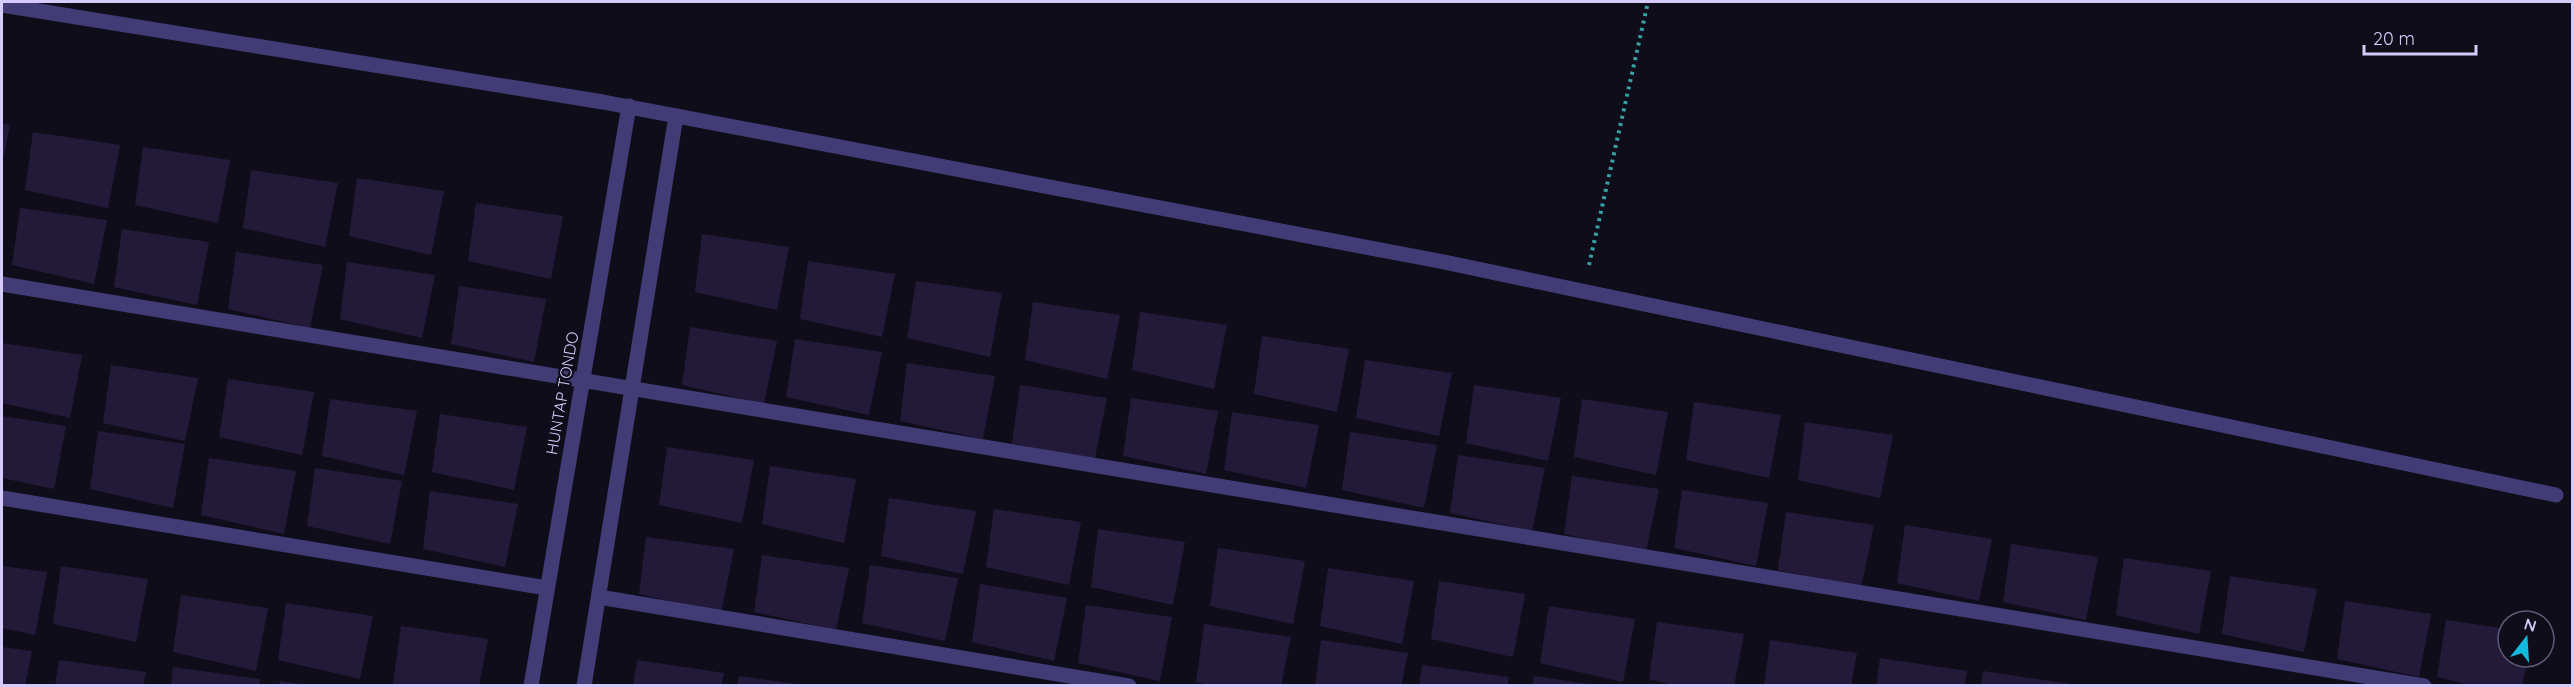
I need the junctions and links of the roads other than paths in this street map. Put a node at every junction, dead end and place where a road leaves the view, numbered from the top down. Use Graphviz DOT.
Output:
graph roads {
  1 [pos="2,5"];
  2 [pos="629,106"];
  3 [pos="676,116"];
  4 [pos="2,284"];
  5 [pos="582,381"];
  6 [pos="633,390"];
  7 [pos="2556,495"];
  8 [pos="2,498"];
  9 [pos="547,588"];
  10 [pos="599,597"];
  11 [pos="531,686"];
  12 [pos="584,686"];
  13 [pos="1129,686"];
  14 [pos="2424,686"];
  1 -- 2 [label="street"];
  2 -- 3 [label="street"];
  2 -- 5 [label="street, HUNTAP TONDO"];
  3 -- 6 [label="street"];
  3 -- 7 [label="street"];
  4 -- 5 [label="street"];
  5 -- 6 [label="street"];
  5 -- 9 [label="street, HUNTAP TONDO"];
  6 -- 10 [label="street"];
  6 -- 14 [label="street"];
  8 -- 9 [label="street"];
  9 -- 11 [label="street, HUNTAP TONDO"];
  10 -- 12 [label="street"];
  10 -- 13 [label="street"];
}
